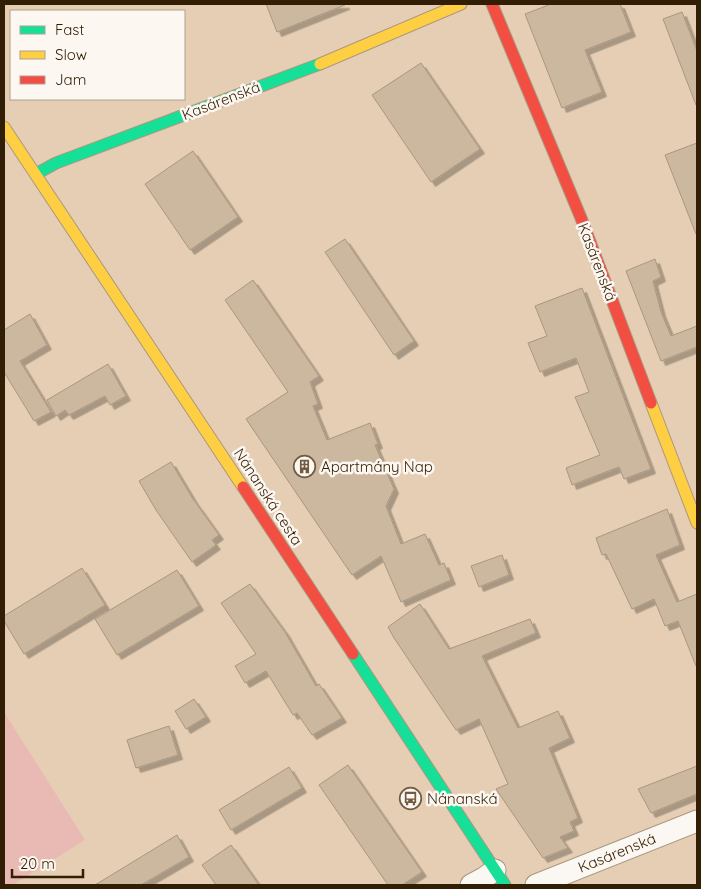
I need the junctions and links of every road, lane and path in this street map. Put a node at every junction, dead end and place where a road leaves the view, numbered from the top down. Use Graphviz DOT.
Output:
graph roads {
  1 [pos="460,4"];
  2 [pos="492,4"];
  3 [pos="4,127"];
  4 [pos="36,174"];
  5 [pos="697,523"];
  6 [pos="697,821"];
  7 [pos="500,878"];
  8 [pos="471,885"];
  9 [pos="536,885"];
  1 -- 4 [label="street, Kasárenská"];
  2 -- 5 [label="street, Kasárenská"];
  3 -- 4 [label="street, Nánanská cesta"];
  4 -- 7 [label="street, Nánanská cesta"];
  6 -- 9 [label="street, Kasárenská"];
  7 -- 8 [label="street"];
}
